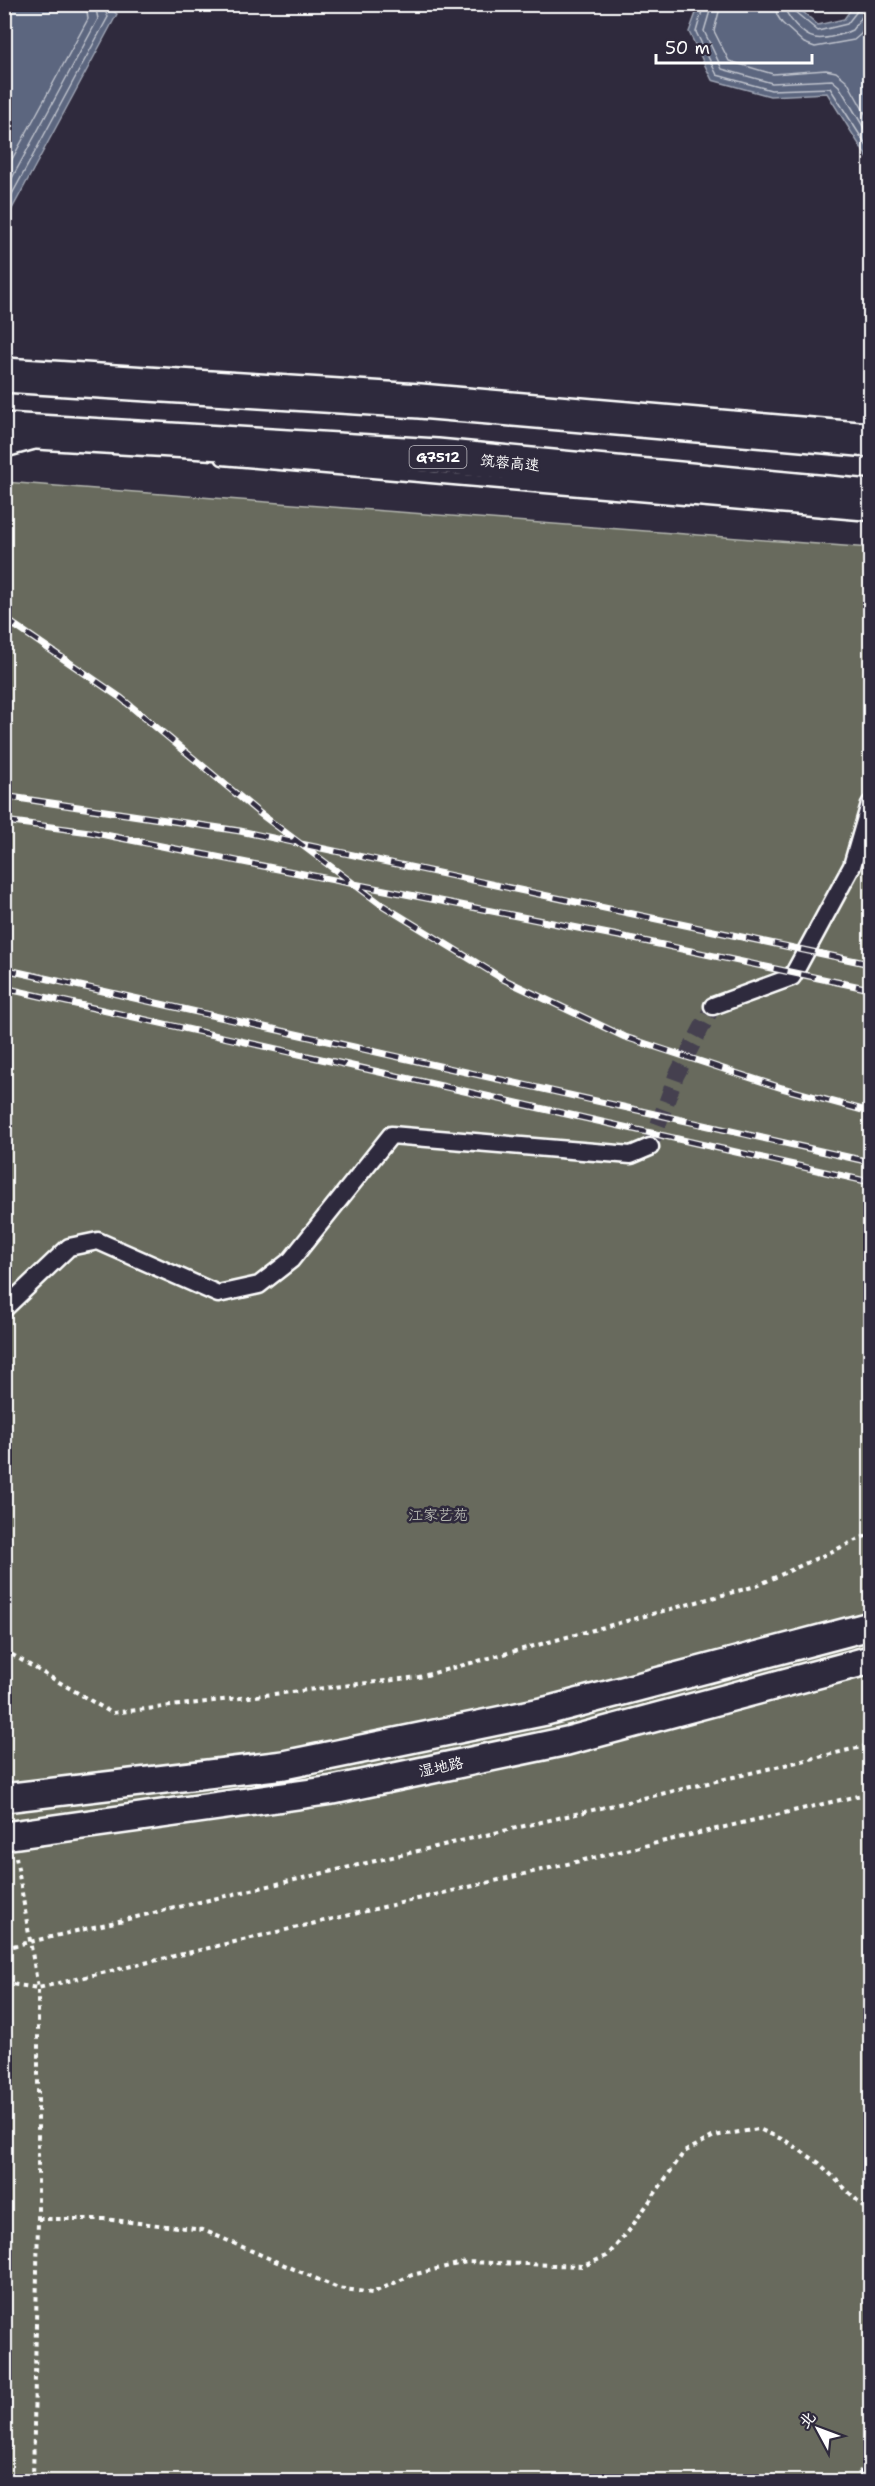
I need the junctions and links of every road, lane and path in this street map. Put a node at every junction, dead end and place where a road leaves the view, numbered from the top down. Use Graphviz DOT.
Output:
graph roads {
  1 [pos="4,375"];
  2 [pos="4,430"];
  3 [pos="870,440"];
  4 [pos="44,444"];
  5 [pos="4,452"];
  6 [pos="214,459"];
  7 [pos="870,497"];
  8 [pos="870,515"];
  9 [pos="870,804"];
  10 [pos="713,1006"];
  11 [pos="650,1147"];
  12 [pos="4,1309"];
  13 [pos="870,1534"];
  14 [pos="870,1626"];
  15 [pos="4,1650"];
  16 [pos="870,1660"];
  17 [pos="870,1745"];
  18 [pos="870,1793"];
  19 [pos="4,1798"];
  20 [pos="9,1836"];
  21 [pos="29,1942"];
  22 [pos="4,1948"];
  23 [pos="4,1983"];
  24 [pos="38,1988"];
  25 [pos="870,2213"];
  26 [pos="38,2219"];
  27 [pos="870,2453"];
  28 [pos="33,2481"];
  29 [pos="855,2481"];
  1 -- 3 [label="highway"];
  2 -- 7 [label="highway, 筑蓉高速 / G7512"];
  4 -- 5 [label="lane"];
  6 -- 8 [label="lane"];
  9 -- 10 [label="street"];
  11 -- 12 [label="street"];
  13 -- 15 [label="path"];
  14 -- 19 [label="street"];
  16 -- 20 [label="street, 湿地路"];
  17 -- 21 [label="path"];
  18 -- 24 [label="path"];
  20 -- 21 [label="path"];
  21 -- 22 [label="path"];
  21 -- 24 [label="path"];
  23 -- 24 [label="path"];
  24 -- 26 [label="path"];
  25 -- 26 [label="path"];
  26 -- 28 [label="path"];
  27 -- 29 [label="path"];
}
